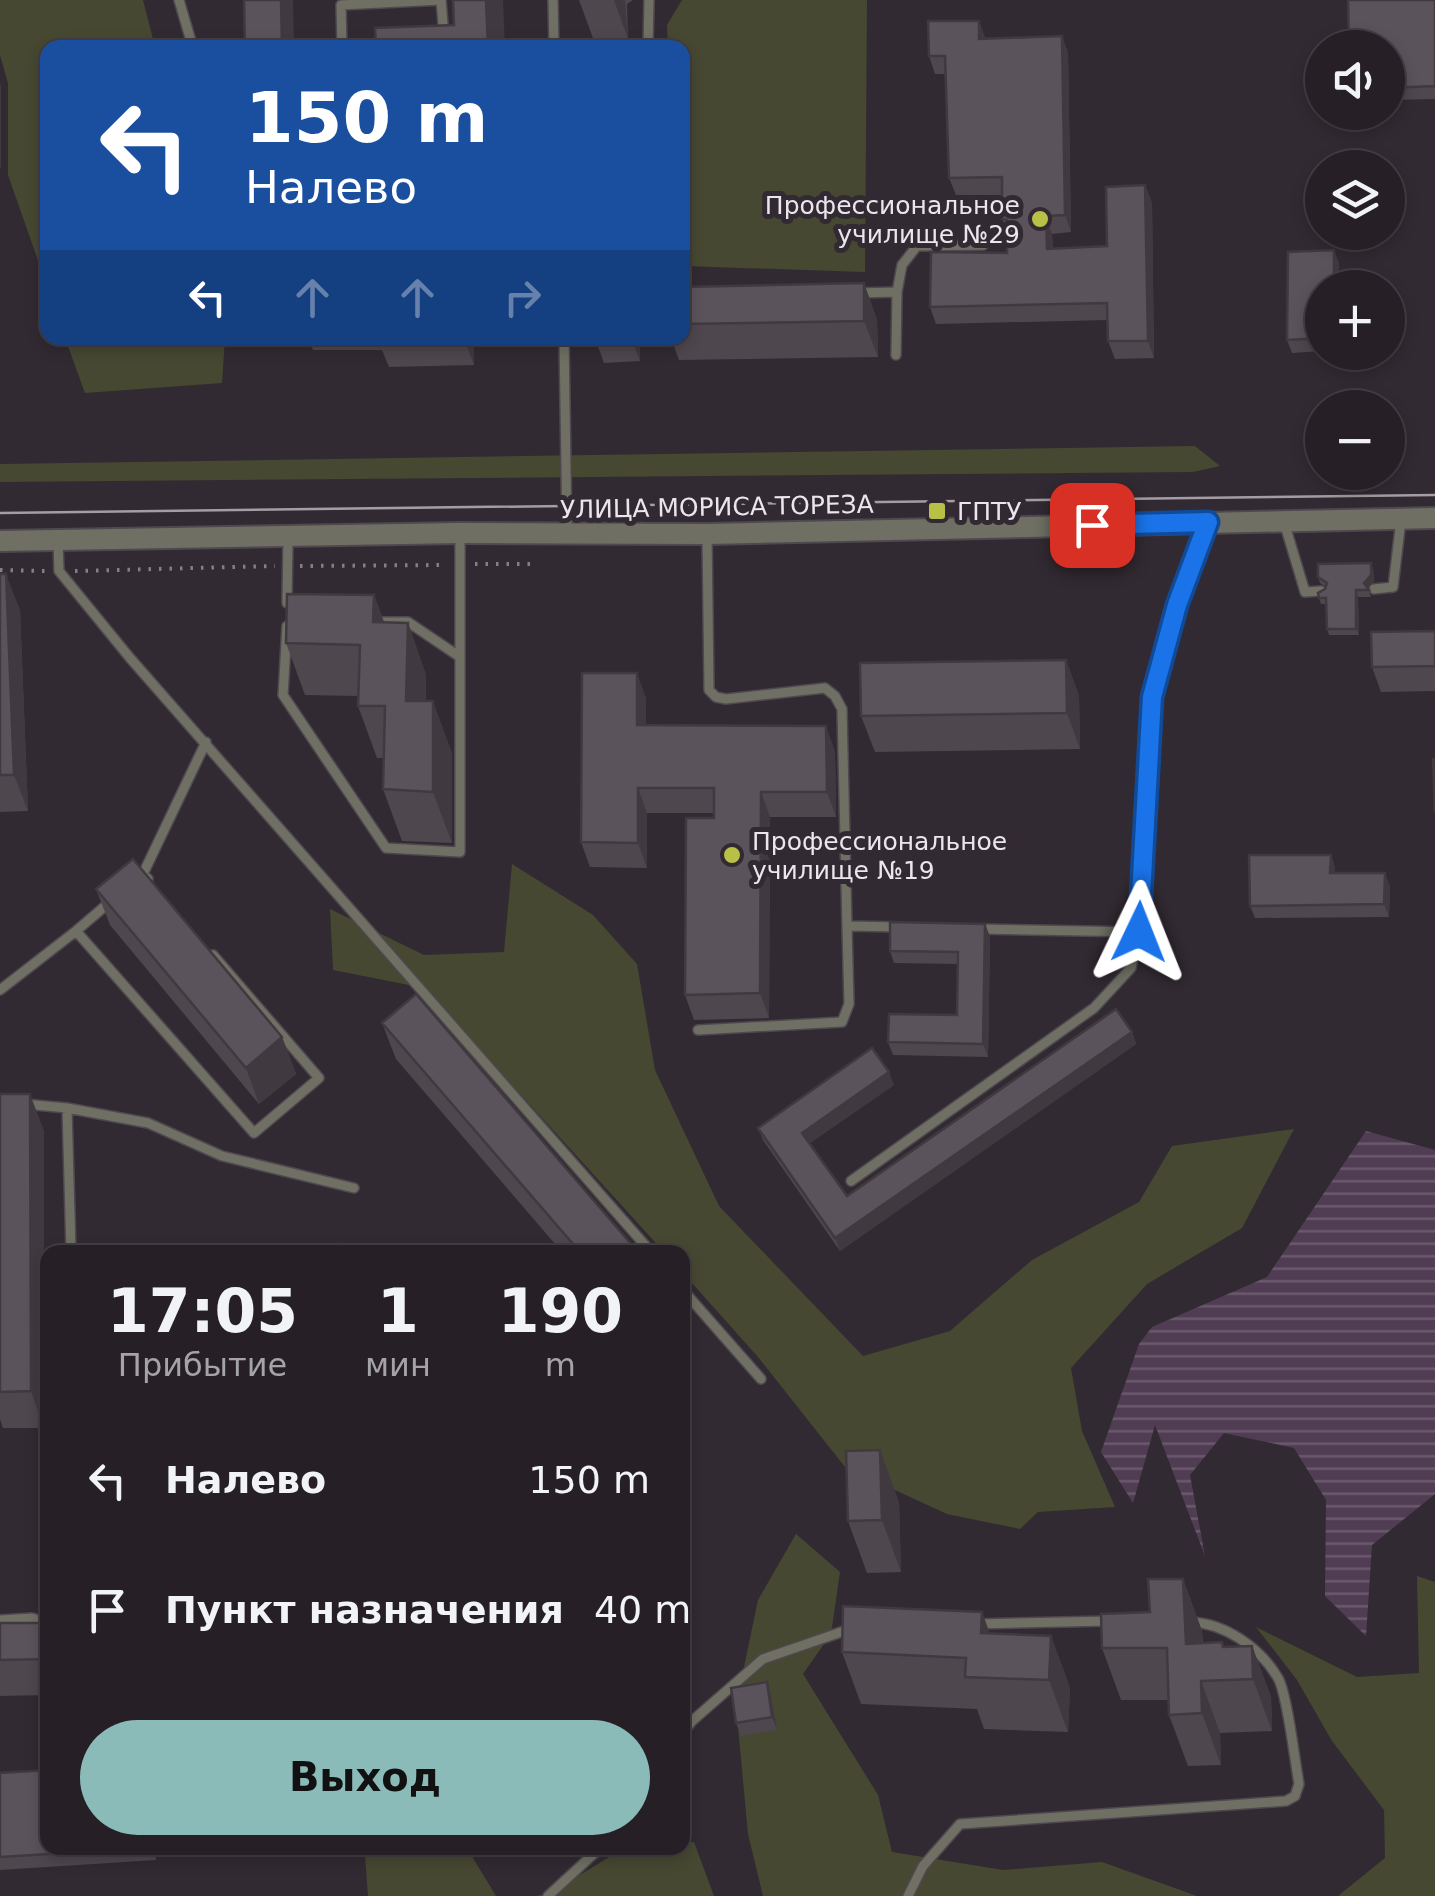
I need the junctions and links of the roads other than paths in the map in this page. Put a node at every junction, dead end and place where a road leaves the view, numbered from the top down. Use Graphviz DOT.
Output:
graph roads {
  1 [pos="179,0"];
  2 [pos="441,0"];
  3 [pos="553,0"];
  4 [pos="648,0"];
  5 [pos="191,40"];
  6 [pos="342,40"];
  7 [pos="444,40"];
  8 [pos="554,40"];
  9 [pos="648,40"];
  10 [pos="983,245"];
  11 [pos="897,292"];
  12 [pos="839,294"];
  13 [pos="564,345"];
  14 [pos="896,355"];
  15 [pos="1401,518"];
  16 [pos="1435,518"];
  17 [pos="1208,522"];
  18 [pos="1284,522"];
  19 [pos="460,533"];
  20 [pos="567,534"];
  21 [pos="707,534"];
  22 [pos="288,536"];
  23 [pos="58,540"];
  24 [pos="0,541"];
  25 [pos="1374,589"];
  26 [pos="1320,591"];
  27 [pos="287,622"];
  28 [pos="304,622"];
  29 [pos="356,622"];
  30 [pos="460,656"];
  31 [pos="206,742"];
  32 [pos="144,874"];
  33 [pos="130,885"];
  34 [pos="156,888"];
  35 [pos="116,896"];
  36 [pos="847,926"];
  37 [pos="906,928"];
  38 [pos="964,929"];
  39 [pos="76,931"];
  40 [pos="1139,932"];
  41 [pos="206,946"];
  42 [pos="0,990"];
  43 [pos="698,1030"];
  44 [pos="17,1104"];
  45 [pos="67,1108"];
  46 [pos="851,1182"];
  47 [pos="354,1188"];
  48 [pos="71,1245"];
  49 [pos="645,1245"];
  50 [pos="690,1298"];
  51 [pos="762,1380"];
  52 [pos="0,1620"];
  53 [pos="40,1620"];
  54 [pos="1128,1620"];
  55 [pos="1180,1621"];
  56 [pos="971,1624"];
  57 [pos="854,1627"];
  58 [pos="690,1724"];
  59 [pos="592,1855"];
  60 [pos="548,1896"];
  61 [pos="908,1896"];
  1 -- 5 [label="lane"];
  2 -- 6 [label="lane"];
  2 -- 7 [label="lane"];
  3 -- 8 [label="lane"];
  4 -- 9 [label="lane"];
  10 -- 11 [label="lane"];
  11 -- 12 [label="lane"];
  11 -- 14 [label="lane"];
  13 -- 20 [label="lane"];
  15 -- 16 [label="street, УЛИЦА МОРИСА ТОРЕЗА"];
  15 -- 18 [label="street, УЛИЦА МОРИСА ТОРЕЗА"];
  15 -- 25 [label="lane"];
  17 -- 18 [label="street, УЛИЦА МОРИСА ТОРЕЗА"];
  17 -- 21 [label="street, УЛИЦА МОРИСА ТОРЕЗА"];
  17 -- 40 [label="lane"];
  18 -- 26 [label="lane"];
  19 -- 20 [label="street, УЛИЦА МОРИСА ТОРЕЗА"];
  19 -- 22 [label="street, УЛИЦА МОРИСА ТОРЕЗА"];
  19 -- 30 [label="lane"];
  20 -- 21 [label="street, УЛИЦА МОРИСА ТОРЕЗА"];
  21 -- 36 [label="lane"];
  22 -- 23 [label="street, УЛИЦА МОРИСА ТОРЕЗА"];
  22 -- 27 [label="lane"];
  23 -- 24 [label="street, УЛИЦА МОРИСА ТОРЕЗА"];
  23 -- 31 [label="lane"];
  27 -- 28 [label="lane"];
  27 -- 30 [label="lane"];
  29 -- 30 [label="lane"];
  31 -- 32 [label="lane"];
  31 -- 49 [label="lane"];
  32 -- 33 [label="lane"];
  32 -- 34 [label="lane"];
  35 -- 39 [label="lane"];
  36 -- 37 [label="lane"];
  36 -- 43 [label="lane"];
  38 -- 40 [label="lane"];
  39 -- 41 [label="lane"];
  39 -- 42 [label="lane"];
  40 -- 46 [label="lane"];
  44 -- 45 [label="lane"];
  45 -- 47 [label="lane"];
  45 -- 48 [label="lane"];
  50 -- 51 [label="lane"];
  52 -- 53 [label="lane"];
  54 -- 56 [label="lane"];
  55 -- 61 [label="lane"];
  57 -- 58 [label="lane"];
  59 -- 60 [label="lane"];
}
